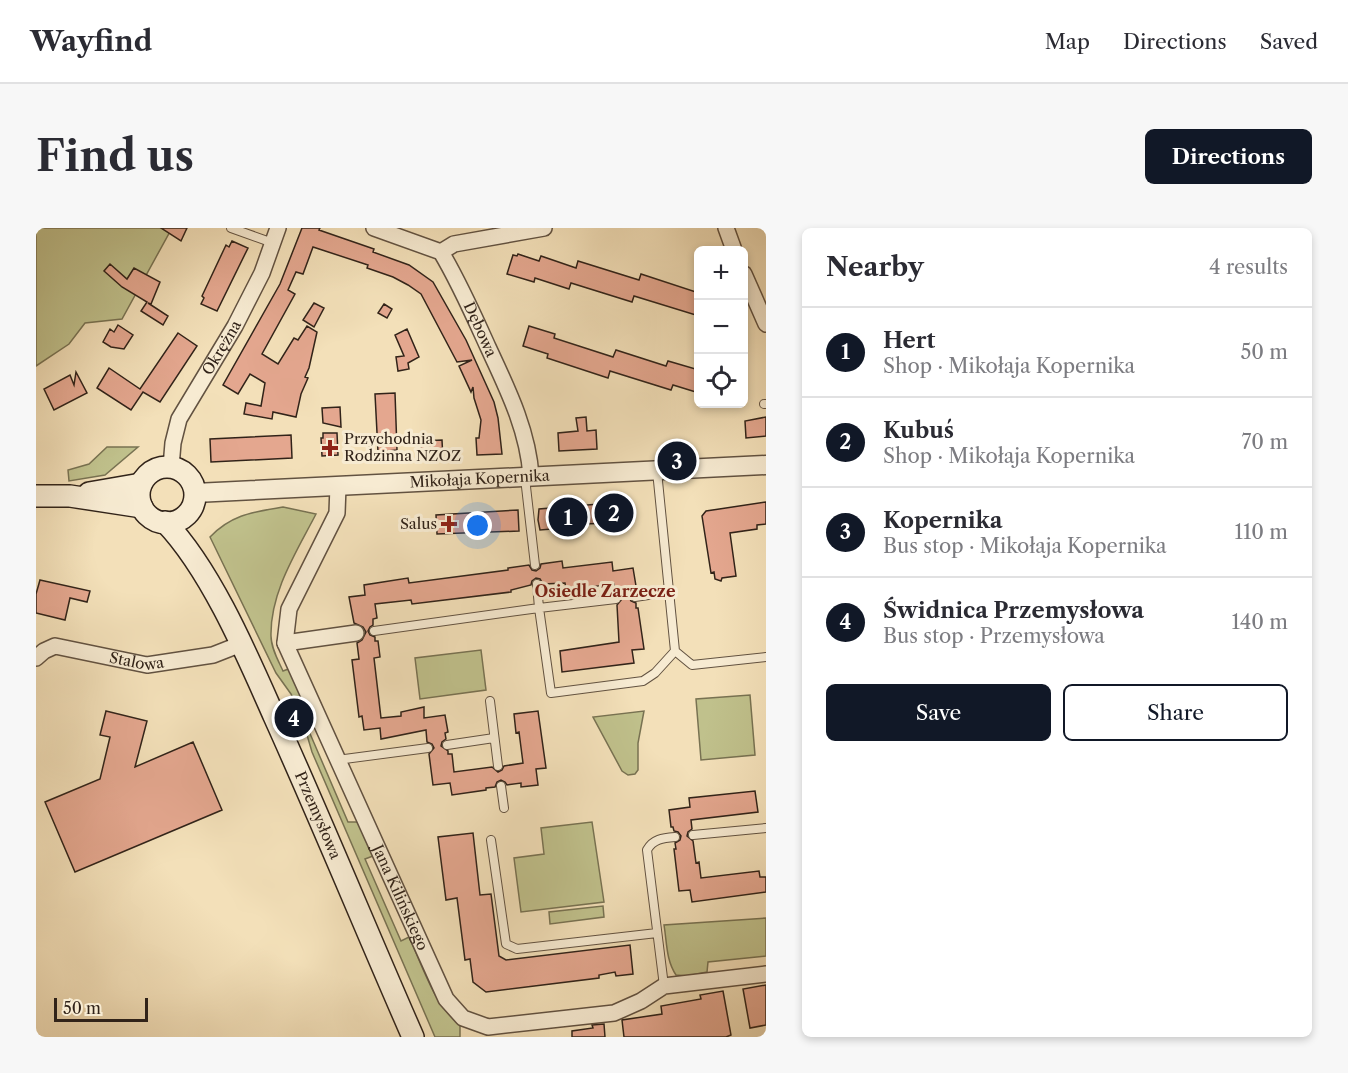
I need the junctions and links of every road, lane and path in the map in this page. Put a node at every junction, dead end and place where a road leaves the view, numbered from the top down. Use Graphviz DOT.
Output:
graph roads {
  1 [pos="231,228"];
  2 [pos="374,228"];
  3 [pos="544,228"];
  4 [pos="726,228"];
  5 [pos="276,235"];
  6 [pos="733,246"];
  7 [pos="441,252"];
  8 [pos="748,283"];
  9 [pos="766,324"];
  10 [pos="766,465"];
  11 [pos="171,467"];
  12 [pos="657,471"];
  13 [pos="528,477"];
  14 [pos="141,484"];
  15 [pos="338,486"];
  16 [pos="195,494"];
  17 [pos="36,496"];
  18 [pos="70,496"];
  19 [pos="142,507"];
  20 [pos="187,514"];
  21 [pos="165,522"];
  22 [pos="535,565"];
  23 [pos="537,584"];
  24 [pos="668,592"];
  25 [pos="216,596"];
  26 [pos="635,597"];
  27 [pos="616,599"];
  28 [pos="539,609"];
  29 [pos="374,631"];
  30 [pos="356,633"];
  31 [pos="285,643"];
  32 [pos="241,644"];
  33 [pos="675,651"];
  34 [pos="766,657"];
  35 [pos="36,658"];
  36 [pos="490,701"];
  37 [pos="494,738"];
  38 [pos="447,745"];
  39 [pos="428,748"];
  40 [pos="338,760"];
  41 [pos="498,766"];
  42 [pos="501,786"];
  43 [pos="504,808"];
  44 [pos="766,828"];
  45 [pos="693,835"];
  46 [pos="675,837"];
  47 [pos="491,840"];
  48 [pos="657,933"];
  49 [pos="766,974"];
  50 [pos="664,986"];
  51 [pos="413,1037"];
  1 -- 5 [label="lane"];
  2 -- 7 [label="street"];
  3 -- 7 [label="street"];
  4 -- 6 [label="street"];
  5 -- 11 [label="street, Okrężna"];
  7 -- 13 [label="street, Dębowa"];
  8 -- 9 [label="street"];
  10 -- 12 [label="street, Mikołaja Kopernika"];
  11 -- 14 [label="main road"];
  11 -- 16 [label="main road"];
  12 -- 13 [label="street, Mikołaja Kopernika"];
  12 -- 24 [label="lane"];
  13 -- 15 [label="street, Mikołaja Kopernika"];
  13 -- 22 [label="lane"];
  14 -- 18 [label="main road"];
  14 -- 19 [label="main road"];
  15 -- 16 [label="street, Mikołaja Kopernika"];
  15 -- 31 [label="street"];
  16 -- 20 [label="main road"];
  17 -- 18 [label="main road"];
  18 -- 19 [label="main road"];
  19 -- 21 [label="main road"];
  20 -- 21 [label="main road"];
  20 -- 25 [label="main road, Przemysłowa"];
  21 -- 25 [label="main road, Przemysłowa"];
  23 -- 28 [label="lane"];
  24 -- 26 [label="lane"];
  24 -- 33 [label="lane"];
  25 -- 32 [label="main road, Przemysłowa"];
  27 -- 28 [label="lane"];
  28 -- 29 [label="lane"];
  28 -- 33 [label="lane"];
  30 -- 31 [label="street"];
  31 -- 40 [label="street, Jana Kilińskiego"];
  32 -- 35 [label="street, Stalowa"];
  32 -- 51 [label="main road, Przemysłowa"];
  33 -- 34 [label="lane"];
  36 -- 37 [label="lane"];
  37 -- 38 [label="lane"];
  37 -- 41 [label="lane"];
  39 -- 40 [label="lane"];
  40 -- 50 [label="street, Jana Kilińskiego"];
  42 -- 43 [label="lane"];
  44 -- 45 [label="lane"];
  46 -- 48 [label="lane"];
  47 -- 48 [label="lane"];
  48 -- 50 [label="lane"];
  49 -- 50 [label="street, Jana Kilińskiego"];
}
